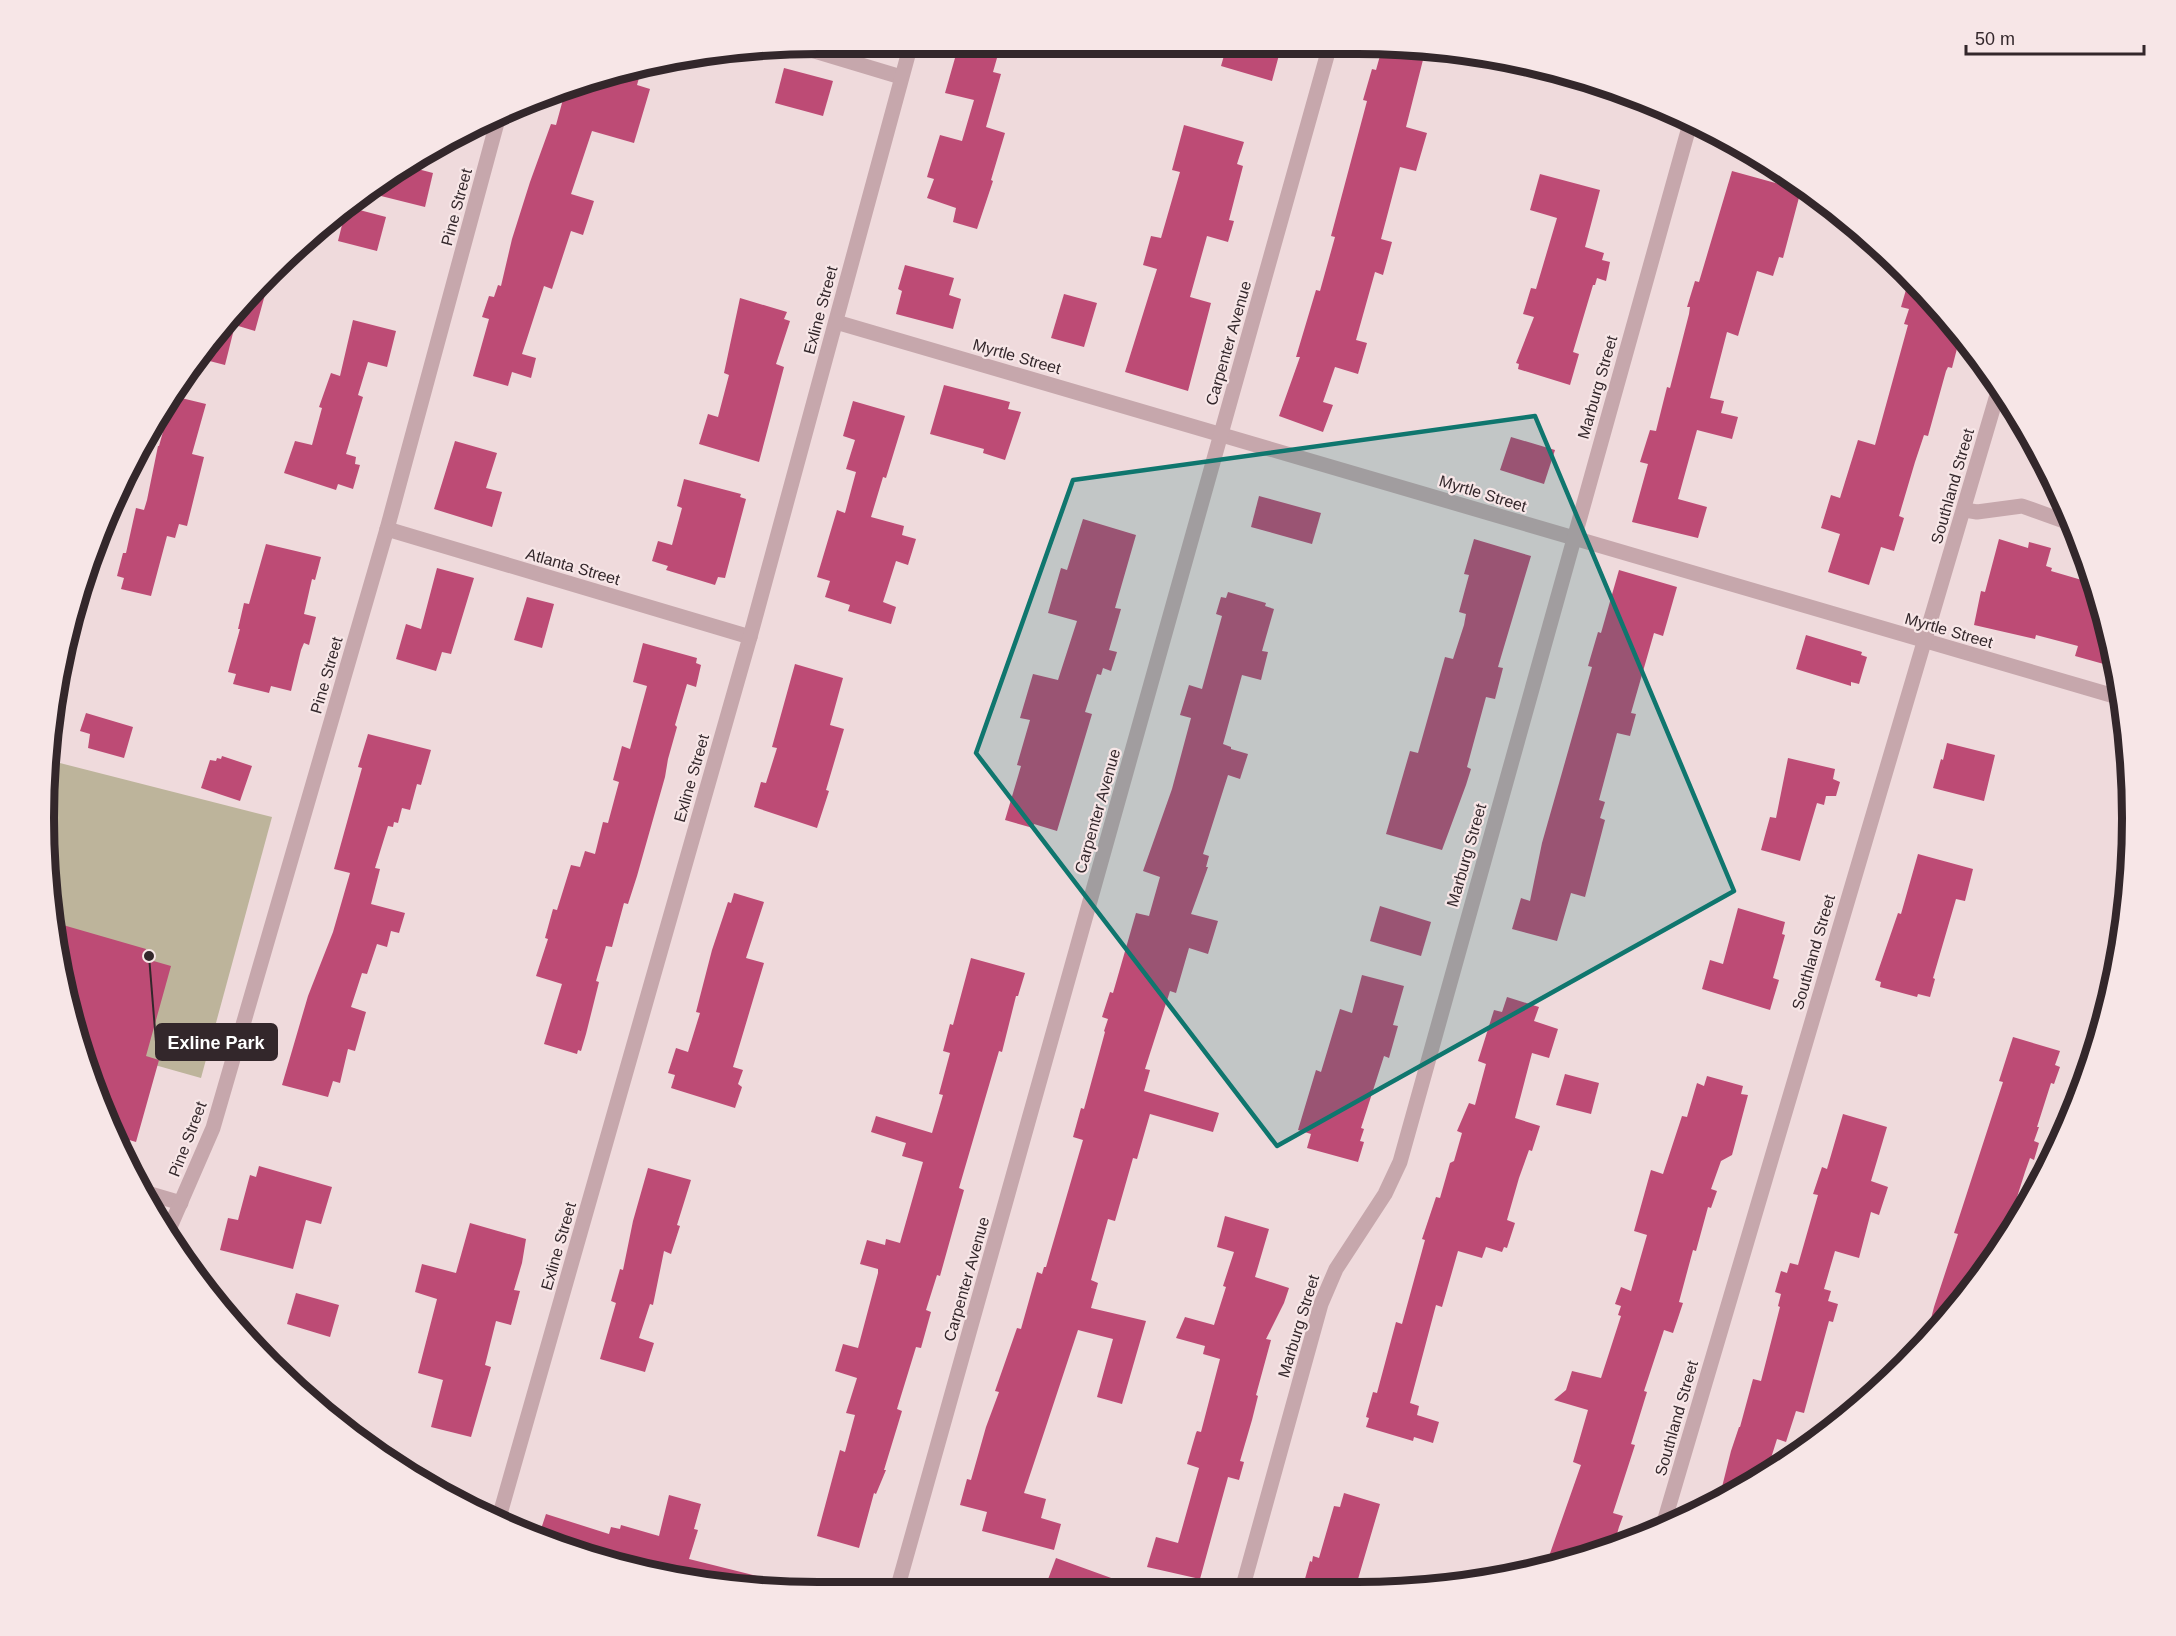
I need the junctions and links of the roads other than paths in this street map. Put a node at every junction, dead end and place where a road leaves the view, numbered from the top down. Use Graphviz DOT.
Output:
graph roads {
  1 [pos="825,54"];
  2 [pos="908,54"];
  3 [pos="1327,54"];
  4 [pos="901,77"];
  5 [pos="496,126"];
  6 [pos="1688,130"];
  7 [pos="836,322"];
  8 [pos="1996,399"];
  9 [pos="1221,434"];
  10 [pos="1965,510"];
  11 [pos="2061,520"];
  12 [pos="387,529"];
  13 [pos="1574,539"];
  14 [pos="750,637"];
  15 [pos="1923,641"];
  16 [pos="2111,695"];
  17 [pos="153,1195"];
  18 [pos="182,1203"];
  19 [pos="172,1224"];
  20 [pos="500,1512"];
  21 [pos="1666,1517"];
  22 [pos="899,1582"];
  23 [pos="1244,1582"];
  1 -- 4 [label="street"];
  2 -- 4 [label="street, Exline Street"];
  3 -- 9 [label="street, Carpenter Avenue"];
  4 -- 7 [label="street, Exline Street"];
  5 -- 12 [label="street, Pine Street"];
  6 -- 13 [label="street, Marburg Street"];
  7 -- 9 [label="street, Myrtle Street"];
  7 -- 14 [label="street, Exline Street"];
  8 -- 10 [label="street, Southland Street"];
  9 -- 13 [label="street, Myrtle Street"];
  9 -- 22 [label="street, Carpenter Avenue"];
  10 -- 11 [label="street"];
  10 -- 15 [label="street, Southland Street"];
  12 -- 14 [label="street, Atlanta Street"];
  12 -- 18 [label="street, Pine Street"];
  13 -- 15 [label="street, Myrtle Street"];
  13 -- 23 [label="street, Marburg Street"];
  14 -- 20 [label="street, Exline Street"];
  15 -- 16 [label="street, Myrtle Street"];
  15 -- 21 [label="street, Southland Street"];
  17 -- 18 [label="street"];
  18 -- 19 [label="street, Pine Street"];
}
